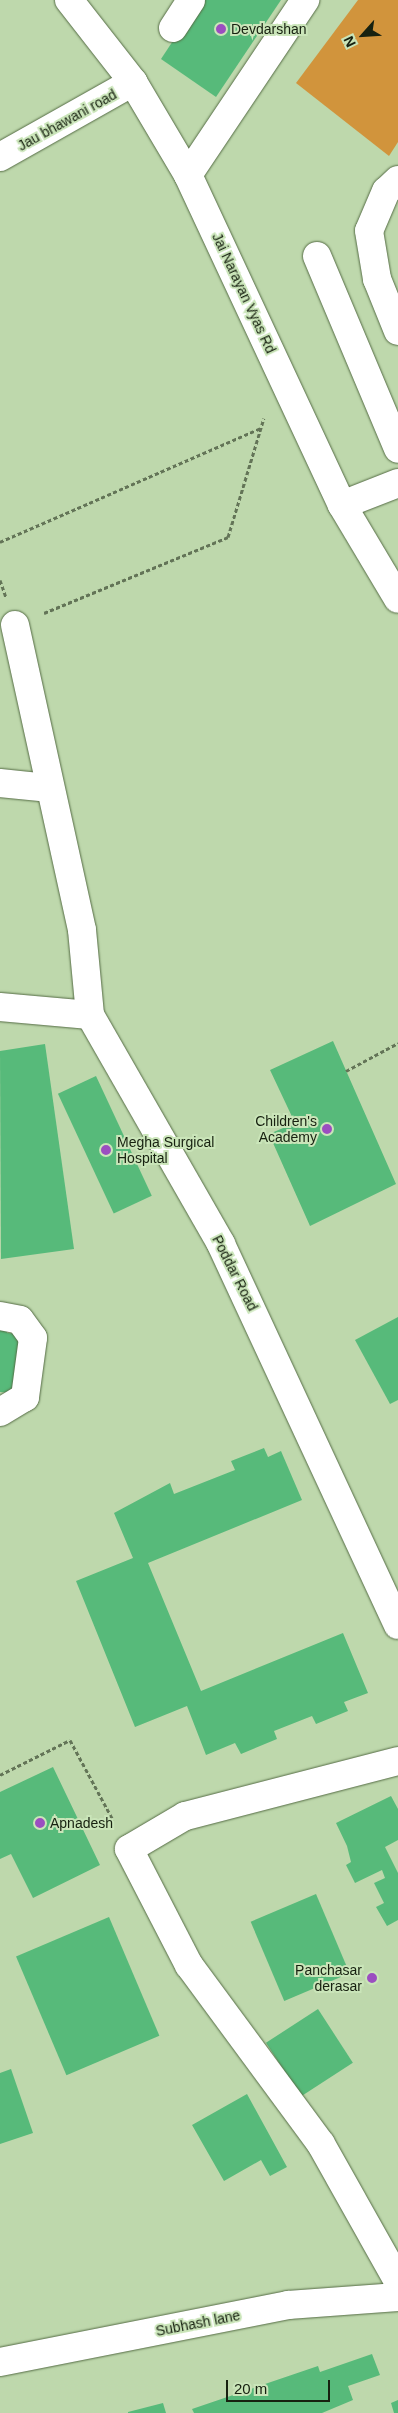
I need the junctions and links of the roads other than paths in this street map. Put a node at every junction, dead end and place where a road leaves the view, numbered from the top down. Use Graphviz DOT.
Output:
graph roads {
  1 [pos="69,0"];
  2 [pos="191,0"];
  3 [pos="305,0"];
  4 [pos="173,28"];
  5 [pos="133,82"];
  6 [pos="0,157"];
  7 [pos="188,175"];
  8 [pos="398,180"];
  9 [pos="317,256"];
  10 [pos="398,330"];
  11 [pos="398,449"];
  12 [pos="398,483"];
  13 [pos="342,505"];
  14 [pos="398,599"];
  15 [pos="15,625"];
  16 [pos="0,783"];
  17 [pos="48,788"];
  18 [pos="0,1006"];
  19 [pos="90,1015"];
  20 [pos="0,1316"];
  21 [pos="0,1412"];
  22 [pos="398,1625"];
  23 [pos="398,1761"];
  24 [pos="398,2281"];
  25 [pos="398,2297"];
  26 [pos="0,2362"];
  1 -- 5 [label="street, Jai Narayan Vyas Rd"];
  2 -- 4 [label="street"];
  3 -- 7 [label="street"];
  5 -- 6 [label="street, Jau bhawani road"];
  5 -- 7 [label="street, Jai Narayan Vyas Rd"];
  7 -- 13 [label="street, Jai Narayan Vyas Rd"];
  8 -- 10 [label="street"];
  9 -- 11 [label="street"];
  12 -- 13 [label="street"];
  13 -- 14 [label="street, Jai Narayan Vyas Rd"];
  15 -- 17 [label="street"];
  16 -- 17 [label="street"];
  17 -- 19 [label="street"];
  18 -- 19 [label="street"];
  19 -- 22 [label="street, Poddar Road"];
  20 -- 21 [label="street"];
  23 -- 24 [label="street"];
  25 -- 26 [label="street, Subhash lane"];
}
